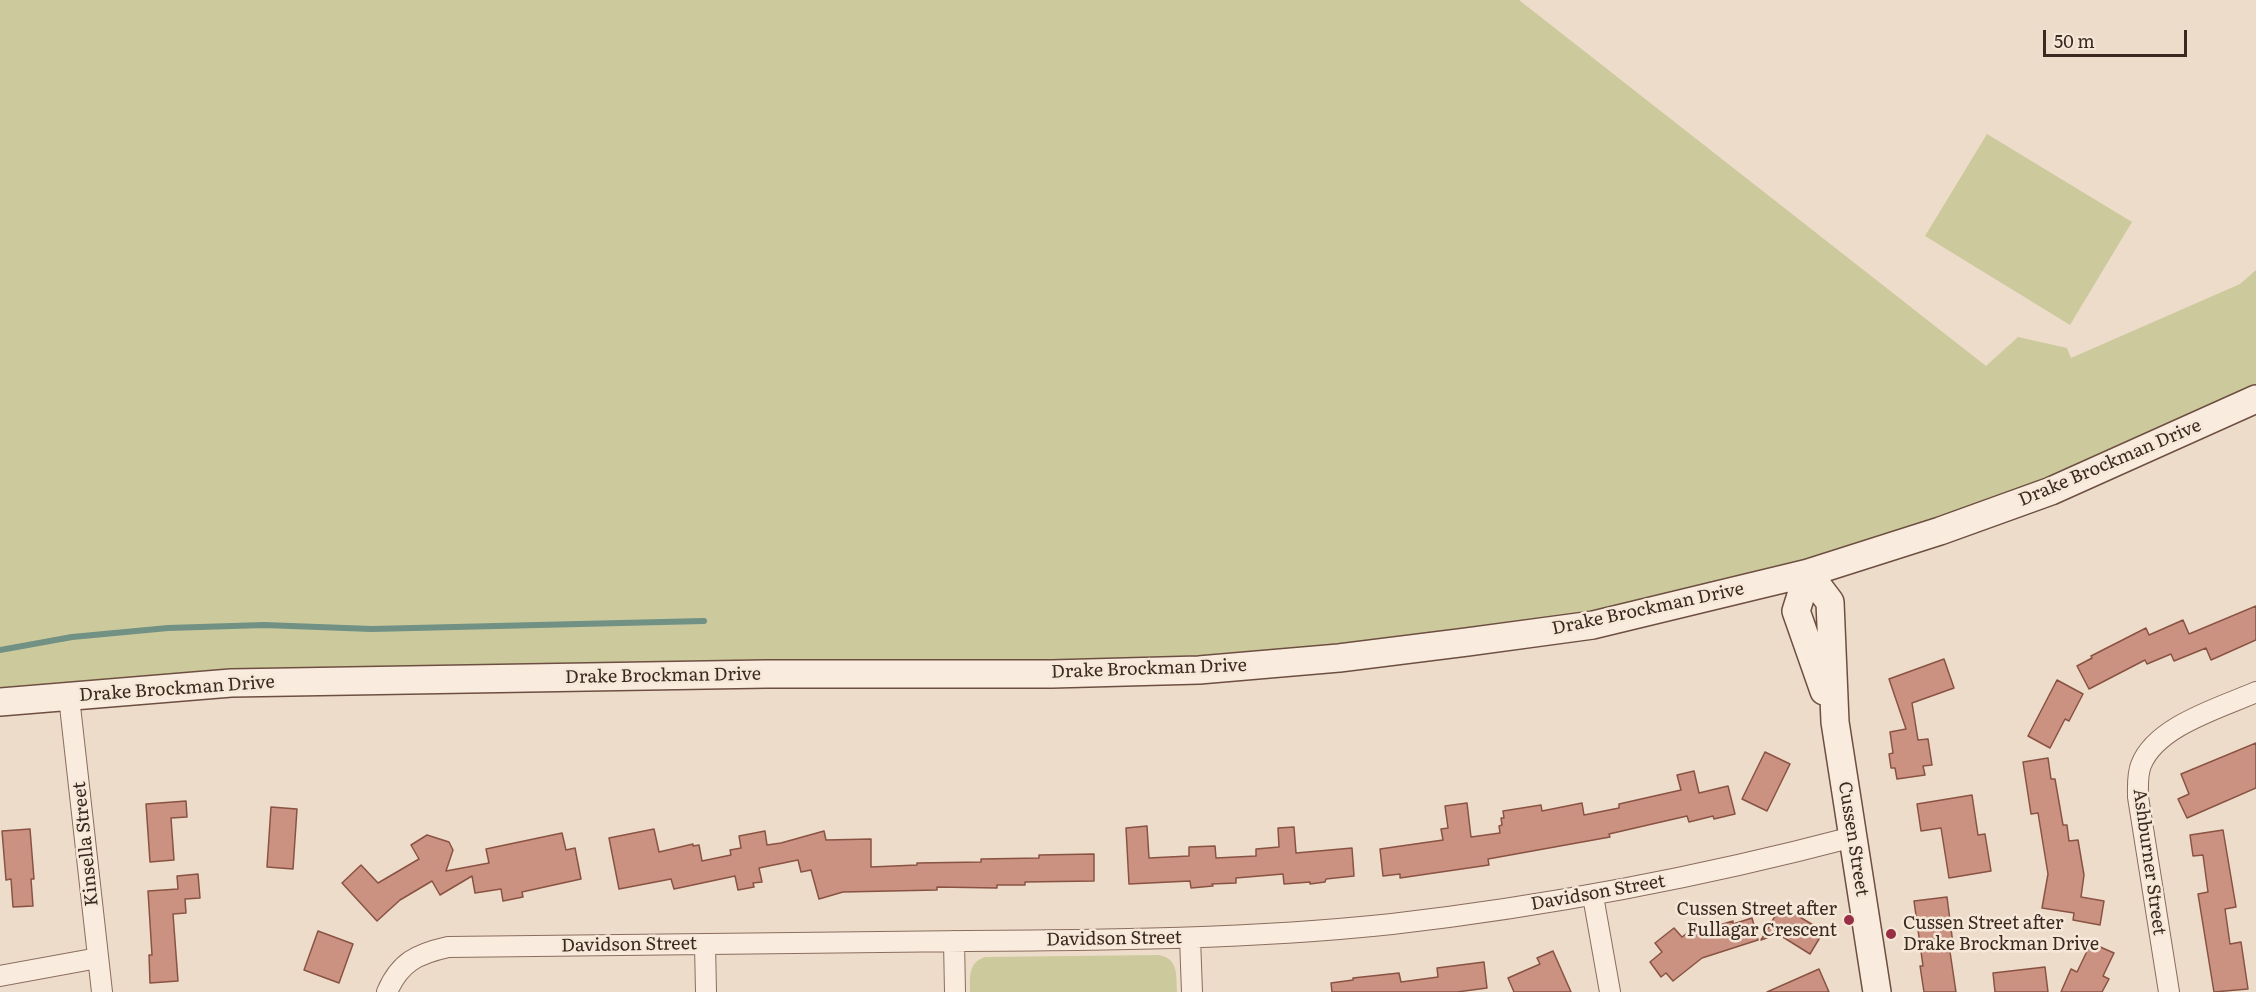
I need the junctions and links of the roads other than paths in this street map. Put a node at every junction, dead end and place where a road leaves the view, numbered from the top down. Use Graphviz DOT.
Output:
graph roads {
  1 [pos="2256,399"];
  2 [pos="1808,573"];
  3 [pos="2256,692"];
  4 [pos="69,697"];
  5 [pos="0,702"];
  6 [pos="1853,837"];
  7 [pos="1593,896"];
  8 [pos="1190,938"];
  9 [pos="954,941"];
  10 [pos="705,944"];
  11 [pos="98,958"];
  12 [pos="0,976"];
  13 [pos="102,992"];
  14 [pos="387,992"];
  15 [pos="706,992"];
  16 [pos="955,992"];
  17 [pos="1192,992"];
  18 [pos="1610,992"];
  19 [pos="1878,992"];
  20 [pos="2169,992"];
  1 -- 2 [label="main road, Drake Brockman Drive"];
  2 -- 4 [label="main road, Drake Brockman Drive"];
  2 -- 6 [label="main road, Cussen Street"];
  3 -- 20 [label="street, Ashburner Street"];
  4 -- 5 [label="main road, Drake Brockman Drive"];
  4 -- 11 [label="street, Kinsella Street"];
  6 -- 7 [label="street, Davidson Street"];
  6 -- 19 [label="main road, Cussen Street"];
  7 -- 8 [label="street, Davidson Street"];
  7 -- 18 [label="street"];
  8 -- 9 [label="street, Davidson Street"];
  8 -- 17 [label="street"];
  9 -- 10 [label="street, Davidson Street"];
  9 -- 16 [label="street"];
  10 -- 14 [label="street, Davidson Street"];
  10 -- 15 [label="street"];
  11 -- 12 [label="street"];
  11 -- 13 [label="street, Kinsella Street"];
}
